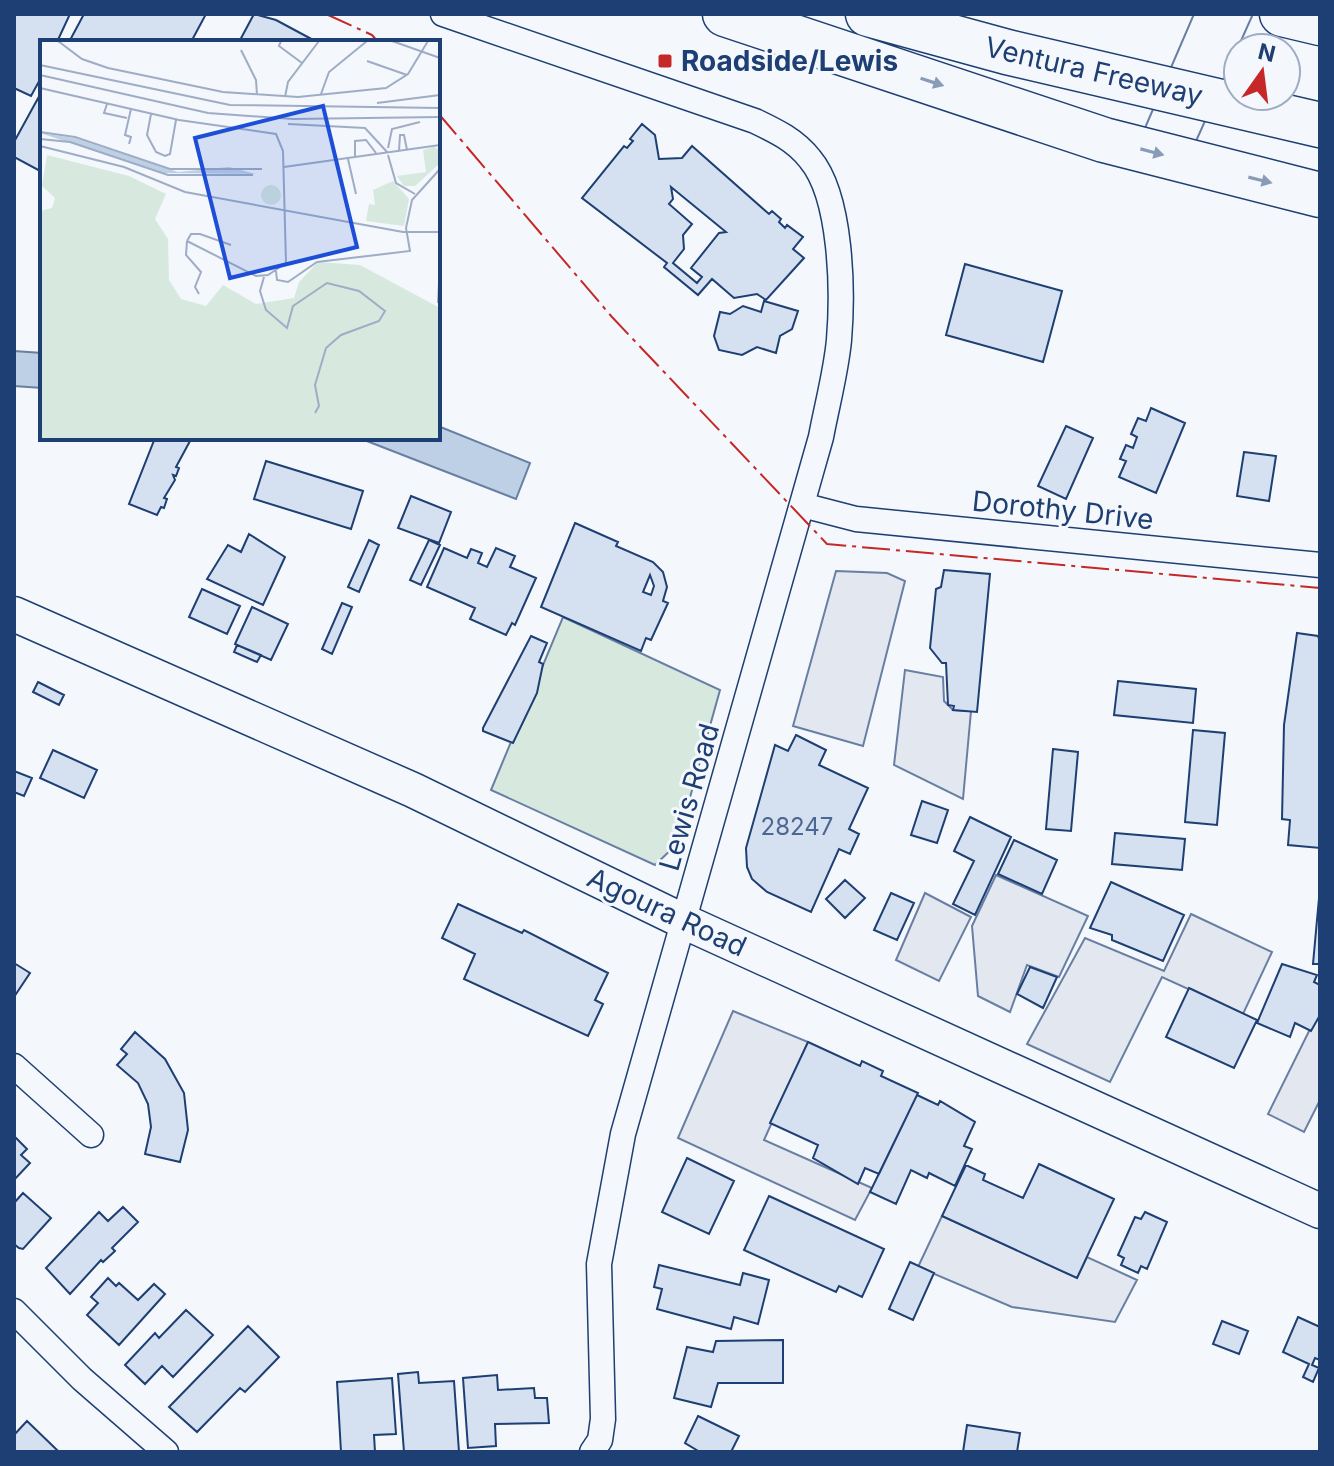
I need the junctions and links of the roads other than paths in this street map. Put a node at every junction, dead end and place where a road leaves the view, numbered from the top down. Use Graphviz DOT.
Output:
graph roads {
  1 [pos="443,14"];
  2 [pos="725,14"];
  3 [pos="868,14"];
  4 [pos="1282,14"];
  5 [pos="1320,23"];
  6 [pos="1320,125"];
  7 [pos="1320,195"];
  8 [pos="802,505"];
  9 [pos="1320,565"];
  10 [pos="14,614"];
  11 [pos="685,922"];
  12 [pos="14,1066"];
  13 [pos="91,1135"];
  14 [pos="1320,1211"];
  15 [pos="14,1311"];
  16 [pos="166,1452"];
  17 [pos="592,1452"];
  1 -- 8 [label="street, Lewis Road"];
  2 -- 7 [label="highway, one-way"];
  3 -- 6 [label="highway, Ventura Freeway"];
  4 -- 5 [label="highway"];
  8 -- 9 [label="street, Dorothy Drive"];
  8 -- 11 [label="street, Lewis Road"];
  10 -- 11 [label="main road, Agoura Road"];
  11 -- 14 [label="main road, Agoura Road"];
  11 -- 17 [label="street, Lewis Road"];
  12 -- 13 [label="street"];
  15 -- 16 [label="street"];
}
